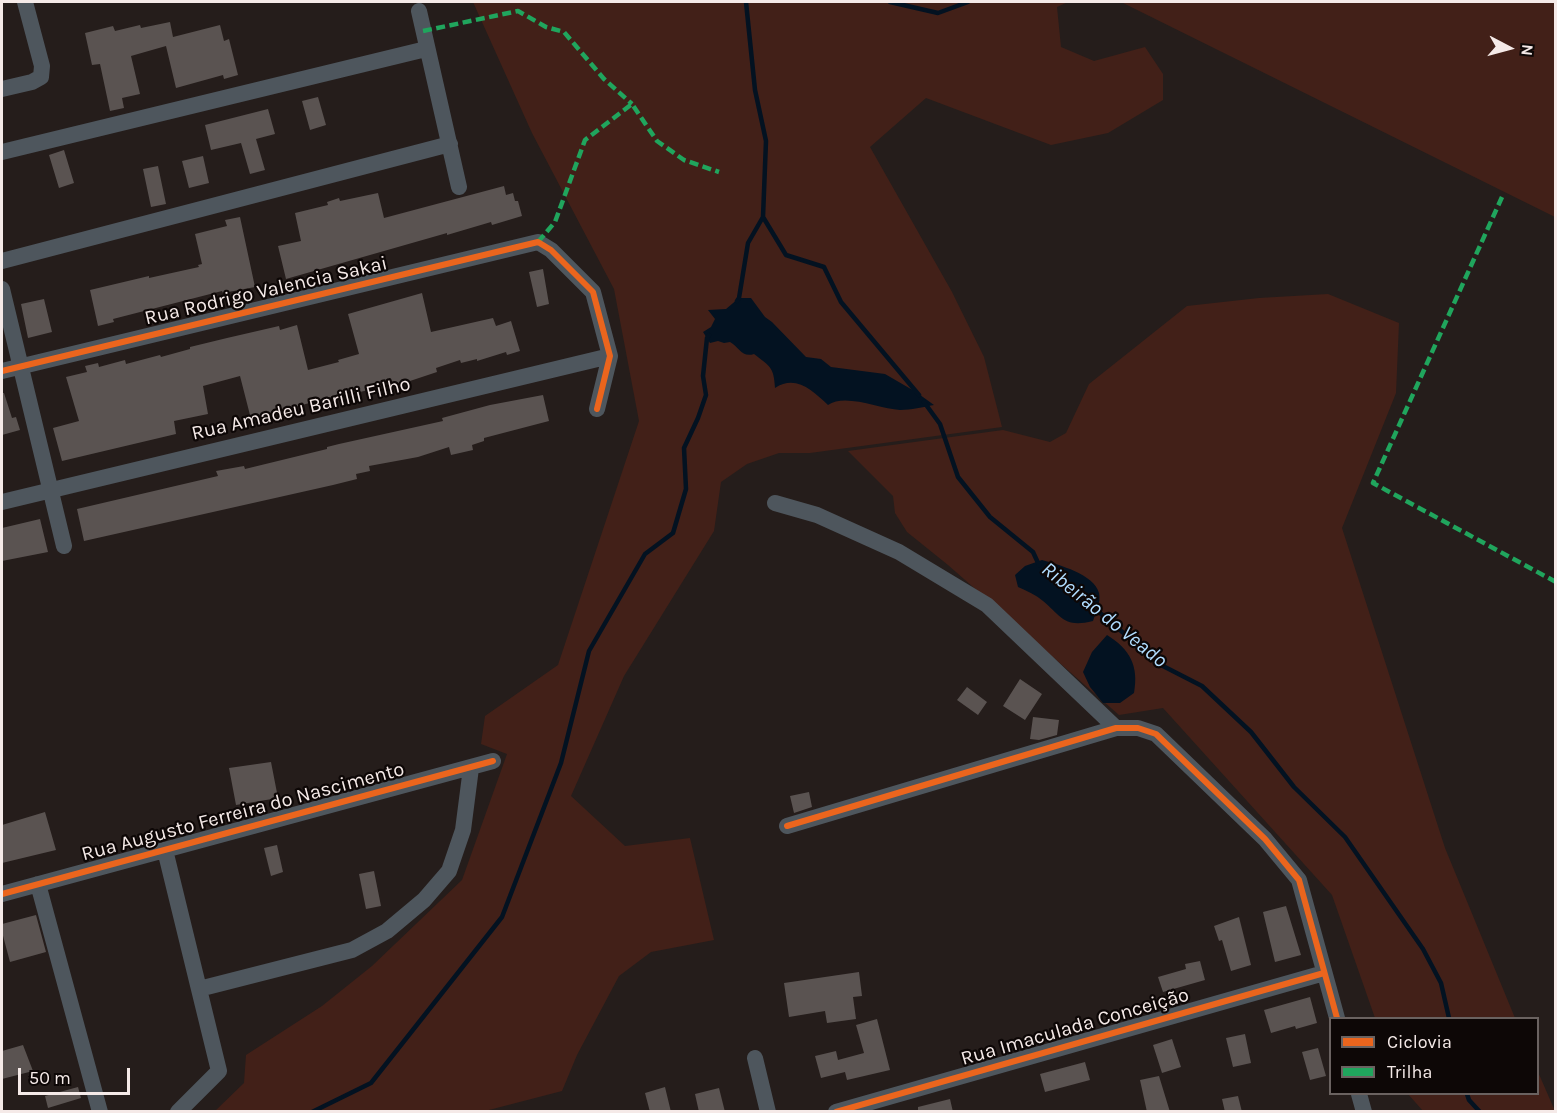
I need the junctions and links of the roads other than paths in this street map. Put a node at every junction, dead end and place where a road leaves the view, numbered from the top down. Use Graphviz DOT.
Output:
graph roads {
  1 [pos="25,2"];
  2 [pos="419,11"];
  3 [pos="426,49"];
  4 [pos="2,89"];
  5 [pos="450,144"];
  6 [pos="2,152"];
  7 [pos="459,187"];
  8 [pos="2,261"];
  9 [pos="2,289"];
  10 [pos="610,356"];
  11 [pos="22,366"];
  12 [pos="2,371"];
  13 [pos="597,410"];
  14 [pos="51,490"];
  15 [pos="2,502"];
  16 [pos="775,503"];
  17 [pos="64,546"];
  18 [pos="1116,728"];
  19 [pos="493,761"];
  20 [pos="471,768"];
  21 [pos="787,826"];
  22 [pos="165,850"];
  23 [pos="38,884"];
  24 [pos="2,894"];
  25 [pos="1324,973"];
  26 [pos="199,989"];
  27 [pos="1337,1017"];
  28 [pos="755,1058"];
  29 [pos="1359,1095"];
  30 [pos="100,1112"];
  31 [pos="178,1112"];
  32 [pos="768,1112"];
  33 [pos="836,1112"];
  34 [pos="1364,1112"];
  1 -- 4 [label="street"];
  2 -- 3 [label="street"];
  3 -- 5 [label="street"];
  3 -- 6 [label="street"];
  5 -- 7 [label="street"];
  5 -- 8 [label="street"];
  9 -- 11 [label="street"];
  10 -- 11 [label="street, Rua Rodrigo Valencia Sakai"];
  10 -- 13 [label="street"];
  10 -- 14 [label="street, Rua Amadeu Barilli Filho"];
  11 -- 12 [label="street, Rua Rodrigo Valencia Sakai"];
  11 -- 14 [label="street"];
  14 -- 15 [label="street, Rua Amadeu Barilli Filho"];
  14 -- 17 [label="street"];
  16 -- 18 [label="street"];
  18 -- 21 [label="street"];
  18 -- 25 [label="street"];
  19 -- 20 [label="street, Rua Augusto Ferreira do Nascimento"];
  20 -- 22 [label="street, Rua Augusto Ferreira do Nascimento"];
  20 -- 26 [label="street"];
  22 -- 23 [label="street, Rua Augusto Ferreira do Nascimento"];
  22 -- 26 [label="street"];
  23 -- 24 [label="street, Rua Augusto Ferreira do Nascimento"];
  23 -- 30 [label="street"];
  25 -- 27 [label="street"];
  25 -- 33 [label="street, Rua Imaculada Conceição"];
  26 -- 31 [label="street"];
  28 -- 32 [label="street"];
  29 -- 34 [label="street"];
}
